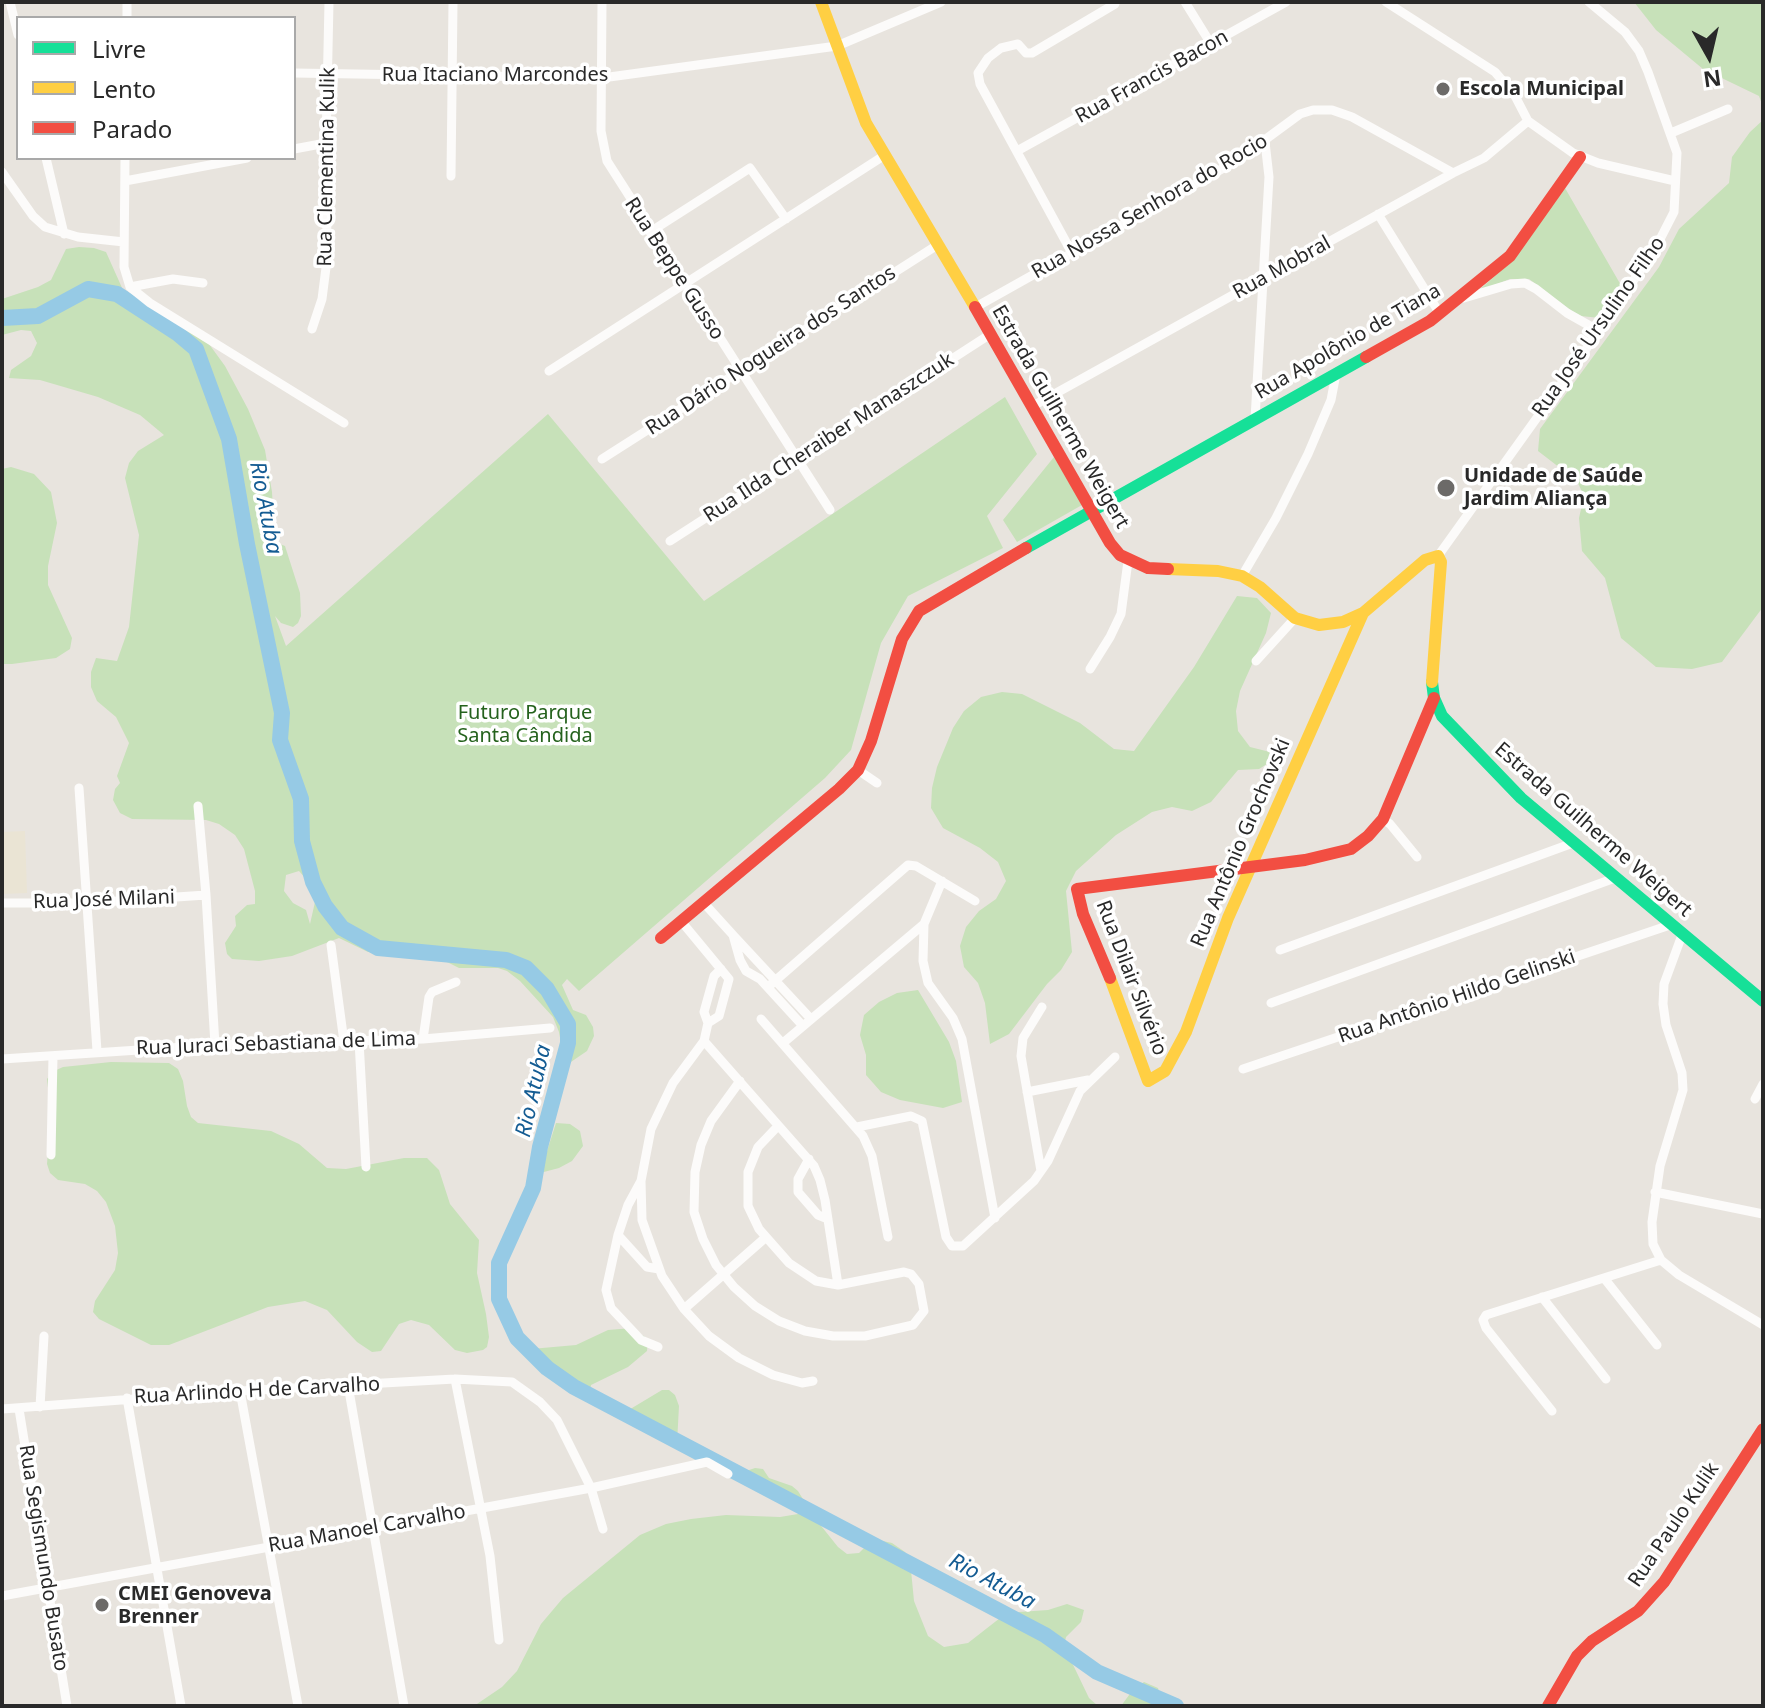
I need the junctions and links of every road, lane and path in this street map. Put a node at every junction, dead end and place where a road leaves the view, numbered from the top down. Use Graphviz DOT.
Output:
graph roads {
  1 [pos="10,2"];
  2 [pos="329,2"];
  3 [pos="453,2"];
  4 [pos="602,2"];
  5 [pos="821,2"];
  6 [pos="1185,2"];
  7 [pos="1286,2"];
  8 [pos="1386,2"];
  9 [pos="1589,2"];
  10 [pos="934,3"];
  11 [pos="1115,4"];
  12 [pos="16,27"];
  13 [pos="1211,44"];
  14 [pos="837,46"];
  15 [pos="296,73"];
  16 [pos="327,73"];
  17 [pos="452,75"];
  18 [pos="602,78"];
  19 [pos="1728,109"];
  20 [pos="1528,121"];
  21 [pos="1671,133"];
  22 [pos="1265,142"];
  23 [pos="326,143"];
  24 [pos="296,149"];
  25 [pos="1017,151"];
  26 [pos="885,155"];
  27 [pos="1580,157"];
  28 [pos="46,160"];
  29 [pos="125,160"];
  30 [pos="236,160"];
  31 [pos="2,172"];
  32 [pos="1453,173"];
  33 [pos="451,176"];
  34 [pos="125,181"];
  35 [pos="1675,181"];
  36 [pos="1378,214"];
  37 [pos="786,219"];
  38 [pos="650,232"];
  39 [pos="64,234"];
  40 [pos="124,242"];
  41 [pos="939,244"];
  42 [pos="1072,253"];
  43 [pos="1263,278"];
  44 [pos="203,283"];
  45 [pos="684,284"];
  46 [pos="130,287"];
  47 [pos="1461,298"];
  48 [pos="974,308"];
  49 [pos="1440,314"];
  50 [pos="312,329"];
  51 [pos="1599,331"];
  52 [pos="989,335"];
  53 [pos="549,371"];
  54 [pos="740,371"];
  55 [pos="1336,374"];
  56 [pos="1031,407"];
  57 [pos="1255,419"];
  58 [pos="344,423"];
  59 [pos="602,459"];
  60 [pos="797,459"];
  61 [pos="830,510"];
  62 [pos="1091,510"];
  63 [pos="670,541"];
  64 [pos="1438,556"];
  65 [pos="1128,561"];
  66 [pos="1242,576"];
  67 [pos="1363,613"];
  68 [pos="1295,618"];
  69 [pos="1256,661"];
  70 [pos="1090,669"];
  71 [pos="1434,698"];
  72 [pos="858,770"];
  73 [pos="877,783"];
  74 [pos="79,788"];
  75 [pos="198,806"];
  76 [pos="1383,819"];
  77 [pos="1573,843"];
  78 [pos="1417,857"];
  79 [pos="1251,867"];
  80 [pos="1615,878"];
  81 [pos="942,881"];
  82 [pos="206,895"];
  83 [pos="975,901"];
  84 [pos="703,902"];
  85 [pos="2,903"];
  86 [pos="88,903"];
  87 [pos="681,921"];
  88 [pos="924,924"];
  89 [pos="1670,925"];
  90 [pos="733,935"];
  91 [pos="1682,935"];
  92 [pos="661,938"];
  93 [pos="331,945"];
  94 [pos="1280,950"];
  95 [pos="755,957"];
  96 [pos="742,965"];
  97 [pos="721,969"];
  98 [pos="456,982"];
  99 [pos="772,984"];
  100 [pos="1763,1001"];
  101 [pos="1271,1003"];
  102 [pos="1042,1007"];
  103 [pos="761,1019"];
  104 [pos="807,1022"];
  105 [pos="708,1023"];
  106 [pos="550,1028"];
  107 [pos="423,1039"];
  108 [pos="359,1041"];
  109 [pos="704,1041"];
  110 [pos="344,1042"];
  111 [pos="783,1043"];
  112 [pos="215,1045"];
  113 [pos="97,1051"];
  114 [pos="53,1056"];
  115 [pos="1115,1057"];
  116 [pos="2,1059"];
  117 [pos="1243,1069"];
  118 [pos="1088,1080"];
  119 [pos="740,1081"];
  120 [pos="1148,1081"];
  121 [pos="1763,1084"];
  122 [pos="1027,1092"];
  123 [pos="1755,1099"];
  124 [pos="778,1126"];
  125 [pos="857,1127"];
  126 [pos="51,1155"];
  127 [pos="809,1159"];
  128 [pos="366,1167"];
  129 [pos="1041,1171"];
  130 [pos="641,1181"];
  131 [pos="1655,1192"];
  132 [pos="1763,1214"];
  133 [pos="995,1218"];
  134 [pos="828,1219"];
  135 [pos="618,1235"];
  136 [pos="888,1237"];
  137 [pos="765,1238"];
  138 [pos="1661,1260"];
  139 [pos="659,1269"];
  140 [pos="724,1276"];
  141 [pos="1604,1278"];
  142 [pos="838,1285"];
  143 [pos="1542,1297"];
  144 [pos="684,1309"];
  145 [pos="1763,1325"];
  146 [pos="44,1336"];
  147 [pos="1657,1345"];
  148 [pos="658,1347"];
  149 [pos="455,1379"];
  150 [pos="1606,1379"];
  151 [pos="813,1381"];
  152 [pos="348,1385"];
  153 [pos="240,1391"];
  154 [pos="127,1398"];
  155 [pos="40,1407"];
  156 [pos="2,1409"];
  157 [pos="19,1409"];
  158 [pos="1552,1411"];
  159 [pos="1763,1429"];
  160 [pos="728,1474"];
  161 [pos="591,1488"];
  162 [pos="479,1509"];
  163 [pos="372,1528"];
  164 [pos="603,1529"];
  165 [pos="268,1546"];
  166 [pos="157,1569"];
  167 [pos="48,1588"];
  168 [pos="2,1596"];
  169 [pos="499,1640"];
  170 [pos="67,1706"];
  171 [pos="181,1706"];
  172 [pos="298,1706"];
  173 [pos="404,1706"];
  174 [pos="1548,1706"];
  1 -- 12 [label="street"];
  2 -- 16 [label="street, Rua Clementina Kulik"];
  3 -- 17 [label="street"];
  4 -- 18 [label="street, Rua Beppe Gusso"];
  5 -- 14 [label="street, Estrada Guilherme Weigert"];
  6 -- 13 [label="street"];
  7 -- 13 [label="street, Rua Francis Bacon"];
  8 -- 20 [label="street"];
  9 -- 21 [label="street, Rua José Ursulino Filho"];
  10 -- 14 [label="street, Rua Itaciano Marcondes"];
  11 -- 25 [label="street"];
  13 -- 25 [label="street, Rua Francis Bacon"];
  14 -- 18 [label="street, Rua Itaciano Marcondes"];
  14 -- 26 [label="street, Estrada Guilherme Weigert"];
  15 -- 16 [label="street, Rua Itaciano Marcondes"];
  16 -- 17 [label="street, Rua Itaciano Marcondes"];
  16 -- 23 [label="street, Rua Clementina Kulik"];
  17 -- 18 [label="street, Rua Itaciano Marcondes"];
  17 -- 33 [label="street"];
  18 -- 38 [label="street, Rua Beppe Gusso"];
  19 -- 21 [label="street"];
  20 -- 27 [label="street"];
  20 -- 32 [label="street, Rua Mobral"];
  21 -- 35 [label="street, Rua José Ursulino Filho"];
  22 -- 32 [label="street, Rua Nossa Senhora do Rocio"];
  22 -- 42 [label="street, Rua Nossa Senhora do Rocio"];
  22 -- 43 [label="street"];
  23 -- 24 [label="street"];
  23 -- 50 [label="street, Rua Clementina Kulik"];
  25 -- 42 [label="street"];
  26 -- 37 [label="street"];
  26 -- 41 [label="street, Estrada Guilherme Weigert"];
  27 -- 35 [label="street"];
  27 -- 47 [label="street, Rua Apolônio de Tiana"];
  28 -- 39 [label="street"];
  29 -- 34 [label="street"];
  30 -- 34 [label="street"];
  31 -- 39 [label="street"];
  32 -- 36 [label="street, Rua Mobral"];
  34 -- 40 [label="street"];
  35 -- 51 [label="street, Rua José Ursulino Filho"];
  36 -- 43 [label="street, Rua Mobral"];
  36 -- 49 [label="street"];
  37 -- 38 [label="street"];
  37 -- 45 [label="street"];
  38 -- 45 [label="street, Rua Beppe Gusso"];
  39 -- 40 [label="street"];
  40 -- 46 [label="street"];
  41 -- 48 [label="street, Estrada Guilherme Weigert"];
  41 -- 54 [label="street, Rua Dário Nogueira dos Santos"];
  42 -- 48 [label="street, Rua Nossa Senhora do Rocio"];
  43 -- 56 [label="street, Rua Mobral"];
  43 -- 57 [label="street"];
  44 -- 46 [label="street"];
  45 -- 53 [label="street"];
  45 -- 54 [label="street, Rua Beppe Gusso"];
  46 -- 58 [label="street"];
  47 -- 49 [label="street, Rua Apolônio de Tiana"];
  47 -- 51 [label="street"];
  48 -- 52 [label="street, Estrada Guilherme Weigert"];
  49 -- 55 [label="street, Rua Apolônio de Tiana"];
  51 -- 64 [label="street, Rua José Ursulino Filho"];
  52 -- 56 [label="street, Estrada Guilherme Weigert"];
  52 -- 60 [label="street, Rua Ilda Cheraiber Manaszczuk"];
  54 -- 59 [label="street, Rua Dário Nogueira dos Santos"];
  54 -- 60 [label="street, Rua Beppe Gusso"];
  55 -- 57 [label="street, Rua Apolônio de Tiana"];
  55 -- 66 [label="street"];
  56 -- 62 [label="street, Estrada Guilherme Weigert"];
  57 -- 62 [label="street, Rua Apolônio de Tiana"];
  60 -- 61 [label="street, Rua Beppe Gusso"];
  60 -- 63 [label="street, Rua Ilda Cheraiber Manaszczuk"];
  62 -- 65 [label="street, Estrada Guilherme Weigert"];
  62 -- 72 [label="street, Rua Apolônio de Tiana"];
  64 -- 67 [label="street"];
  64 -- 71 [label="street"];
  65 -- 66 [label="street"];
  65 -- 70 [label="street"];
  66 -- 68 [label="street"];
  67 -- 68 [label="street"];
  67 -- 79 [label="street, Rua Antônio Grochovski"];
  68 -- 69 [label="street"];
  71 -- 76 [label="street"];
  71 -- 77 [label="street, Estrada Guilherme Weigert"];
  72 -- 73 [label="street"];
  72 -- 84 [label="street"];
  74 -- 86 [label="street"];
  75 -- 82 [label="street"];
  76 -- 78 [label="street"];
  76 -- 79 [label="street"];
  77 -- 80 [label="street, Estrada Guilherme Weigert"];
  77 -- 94 [label="street"];
  79 -- 120 [label="street, Rua Antônio Grochovski"];
  79 -- 120 [label="street, Rua Dilair Silvério"];
  80 -- 89 [label="street, Estrada Guilherme Weigert"];
  80 -- 101 [label="street"];
  81 -- 83 [label="street"];
  81 -- 88 [label="street"];
  81 -- 99 [label="street"];
  82 -- 86 [label="street, Rua José Milani"];
  82 -- 112 [label="street"];
  84 -- 87 [label="street"];
  84 -- 90 [label="street"];
  85 -- 86 [label="street, Rua José Milani"];
  86 -- 113 [label="street"];
  87 -- 92 [label="street"];
  87 -- 97 [label="street"];
  88 -- 104 [label="street"];
  88 -- 133 [label="street"];
  89 -- 91 [label="street, Estrada Guilherme Weigert"];
  89 -- 117 [label="street, Rua Antônio Hildo Gelinski"];
  90 -- 95 [label="street"];
  90 -- 96 [label="street"];
  91 -- 100 [label="street, Estrada Guilherme Weigert"];
  91 -- 131 [label="street"];
  93 -- 110 [label="street"];
  95 -- 96 [label="street"];
  95 -- 99 [label="street"];
  96 -- 99 [label="street"];
  97 -- 105 [label="street"];
  97 -- 105 [label="street"];
  98 -- 107 [label="street"];
  99 -- 104 [label="street"];
  102 -- 122 [label="street"];
  103 -- 111 [label="street"];
  104 -- 111 [label="street"];
  105 -- 109 [label="street"];
  106 -- 107 [label="street, Rua Juraci Sebastiana de Lima"];
  107 -- 108 [label="street, Rua Juraci Sebastiana de Lima"];
  108 -- 110 [label="street, Rua Juraci Sebastiana de Lima"];
  108 -- 128 [label="street"];
  109 -- 119 [label="street"];
  109 -- 130 [label="street"];
  110 -- 112 [label="street, Rua Juraci Sebastiana de Lima"];
  111 -- 125 [label="street"];
  112 -- 113 [label="street, Rua Juraci Sebastiana de Lima"];
  113 -- 114 [label="street, Rua Juraci Sebastiana de Lima"];
  114 -- 116 [label="street, Rua Juraci Sebastiana de Lima"];
  114 -- 126 [label="street"];
  115 -- 118 [label="street"];
  118 -- 122 [label="street"];
  118 -- 129 [label="street"];
  119 -- 124 [label="street"];
  119 -- 140 [label="street"];
  121 -- 123 [label="street"];
  122 -- 129 [label="street"];
  124 -- 127 [label="street"];
  124 -- 137 [label="street"];
  125 -- 133 [label="street"];
  125 -- 136 [label="street"];
  127 -- 134 [label="street"];
  127 -- 134 [label="street"];
  129 -- 133 [label="street"];
  130 -- 135 [label="street"];
  130 -- 139 [label="street"];
  131 -- 132 [label="street"];
  131 -- 138 [label="street"];
  134 -- 142 [label="street"];
  135 -- 139 [label="street"];
  135 -- 148 [label="street"];
  137 -- 140 [label="street"];
  137 -- 142 [label="street"];
  138 -- 141 [label="street"];
  138 -- 145 [label="street"];
  139 -- 144 [label="street"];
  140 -- 142 [label="street"];
  140 -- 144 [label="street"];
  141 -- 143 [label="street"];
  141 -- 147 [label="street"];
  143 -- 150 [label="street"];
  143 -- 158 [label="street"];
  144 -- 151 [label="street"];
  146 -- 155 [label="street"];
  149 -- 152 [label="street, Rua Arlindo H de Carvalho"];
  149 -- 161 [label="street, Rua Arlindo H de Carvalho"];
  149 -- 162 [label="street"];
  152 -- 153 [label="street, Rua Arlindo H de Carvalho"];
  152 -- 163 [label="street"];
  153 -- 154 [label="street, Rua Arlindo H de Carvalho"];
  153 -- 165 [label="street"];
  154 -- 155 [label="street, Rua Arlindo H de Carvalho"];
  154 -- 166 [label="street"];
  155 -- 157 [label="street, Rua Arlindo H de Carvalho"];
  156 -- 157 [label="street, Rua Arlindo H de Carvalho"];
  157 -- 167 [label="street, Rua Segismundo Busato"];
  159 -- 174 [label="street, Rua Paulo Kulik"];
  160 -- 161 [label="street, Rua Manoel Carvalho"];
  161 -- 162 [label="street, Rua Manoel Carvalho"];
  161 -- 164 [label="street"];
  162 -- 163 [label="street, Rua Manoel Carvalho"];
  162 -- 169 [label="street"];
  163 -- 165 [label="street, Rua Manoel Carvalho"];
  163 -- 173 [label="street"];
  165 -- 166 [label="street, Rua Manoel Carvalho"];
  165 -- 172 [label="street"];
  166 -- 167 [label="street, Rua Manoel Carvalho"];
  166 -- 171 [label="street"];
  167 -- 168 [label="street, Rua Manoel Carvalho"];
  167 -- 170 [label="street, Rua Segismundo Busato"];
}
